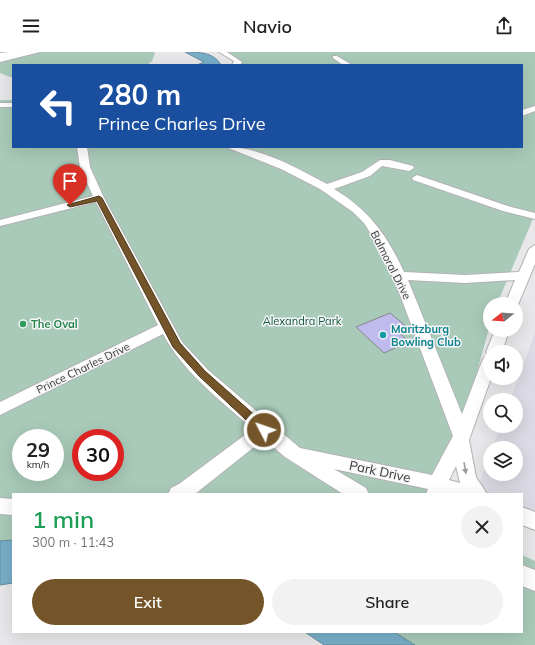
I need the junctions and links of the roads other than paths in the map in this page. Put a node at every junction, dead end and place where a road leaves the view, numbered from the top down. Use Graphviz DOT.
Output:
graph roads {
  1 [pos="8,52"];
  2 [pos="24,52"];
  3 [pos="37,52"];
  4 [pos="41,52"];
  5 [pos="47,52"];
  6 [pos="222,52"];
  7 [pos="335,54"];
  8 [pos="0,55"];
  9 [pos="0,60"];
  10 [pos="237,64"];
  11 [pos="334,64"];
  12 [pos="347,64"];
  13 [pos="0,105"];
  14 [pos="12,105"];
  15 [pos="535,108"];
  16 [pos="523,113"];
  17 [pos="82,148"];
  18 [pos="235,148"];
  19 [pos="409,168"];
  20 [pos="417,178"];
  21 [pos="326,188"];
  22 [pos="99,198"];
  23 [pos="535,216"];
  24 [pos="0,223"];
  25 [pos="535,249"];
  26 [pos="399,276"];
  27 [pos="523,276"];
  28 [pos="515,297"];
  29 [pos="166,327"];
  30 [pos="483,379"];
  31 [pos="0,409"];
  32 [pos="264,430"];
  33 [pos="461,437"];
  34 [pos="291,452"];
  35 [pos="438,489"];
  36 [pos="180,493"];
  37 [pos="357,493"];
  38 [pos="461,493"];
  39 [pos="475,493"];
  40 [pos="0,506"];
  41 [pos="12,507"];
  42 [pos="523,516"];
  43 [pos="535,521"];
  44 [pos="523,575"];
  45 [pos="535,581"];
  1 -- 8 [label="main road"];
  2 -- 8 [label="main road"];
  3 -- 9 [label="street"];
  4 -- 5 [label="street"];
  6 -- 10 [label="street"];
  7 -- 11 [label="street"];
  7 -- 12 [label="street"];
  13 -- 14 [label="street"];
  15 -- 16 [label="street"];
  17 -- 22 [label="street, Park Drive"];
  18 -- 21 [label="street, Balmoral Drive"];
  19 -- 21 [label="street"];
  20 -- 23 [label="street"];
  21 -- 26 [label="street, Balmoral Drive"];
  22 -- 24 [label="street"];
  22 -- 29 [label="street, Park Drive"];
  25 -- 27 [label="street"];
  26 -- 27 [label="street"];
  26 -- 33 [label="street, Balmoral Drive"];
  27 -- 28 [label="street"];
  29 -- 31 [label="street, Prince Charles Drive"];
  29 -- 32 [label="street, Park Drive"];
  30 -- 33 [label="street"];
  32 -- 34 [label="street, Park Drive"];
  32 -- 36 [label="street"];
  33 -- 35 [label="street"];
  33 -- 39 [label="street, Balmoral Drive, one-way"];
  34 -- 35 [label="street, Park Drive"];
  34 -- 37 [label="street, Park Drive"];
  35 -- 38 [label="street, Park Drive"];
  40 -- 41 [label="street"];
  42 -- 43 [label="street"];
  44 -- 45 [label="street"];
}
